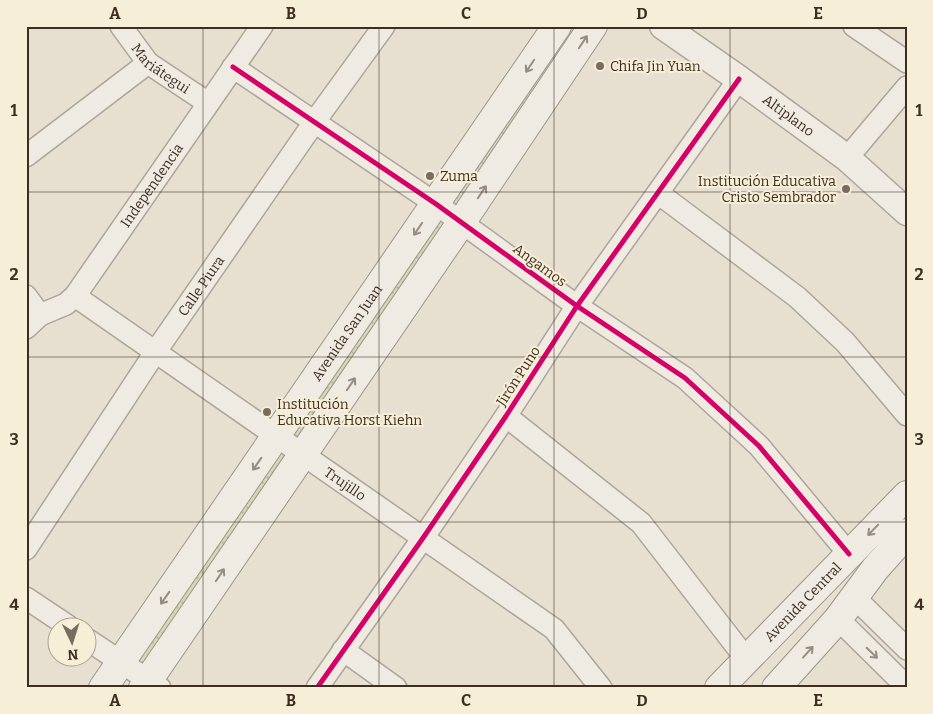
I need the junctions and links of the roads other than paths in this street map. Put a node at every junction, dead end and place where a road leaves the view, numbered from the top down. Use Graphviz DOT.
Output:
graph roads {
  1 [pos="121,26"];
  2 [pos="262,26"];
  3 [pos="384,26"];
  4 [pos="557,26"];
  5 [pos="593,26"];
  6 [pos="663,26"];
  7 [pos="854,26"];
  8 [pos="907,62"];
  9 [pos="148,64"];
  10 [pos="233,67"];
  11 [pos="739,79"];
  12 [pos="907,87"];
  13 [pos="208,103"];
  14 [pos="315,121"];
  15 [pos="26,156"];
  16 [pos="848,158"];
  17 [pos="658,193"];
  18 [pos="436,204"];
  19 [pos="907,212"];
  20 [pos="462,223"];
  21 [pos="26,296"];
  22 [pos="75,296"];
  23 [pos="577,306"];
  24 [pos="33,321"];
  25 [pos="156,351"];
  26 [pos="907,415"];
  27 [pos="506,416"];
  28 [pos="276,436"];
  29 [pos="303,455"];
  30 [pos="907,495"];
  31 [pos="907,533"];
  32 [pos="423,538"];
  33 [pos="26,549"];
  34 [pos="849,554"];
  35 [pos="854,597"];
  36 [pos="26,598"];
  37 [pos="53,616"];
  38 [pos="838,620"];
  39 [pos="98,647"];
  40 [pos="907,649"];
  41 [pos="343,650"];
  42 [pos="747,660"];
  43 [pos="120,662"];
  44 [pos="150,685"];
  45 [pos="907,687"];
  46 [pos="103,688"];
  47 [pos="318,688"];
  48 [pos="396,688"];
  49 [pos="601,688"];
  50 [pos="719,688"];
  51 [pos="776,688"];
  1 -- 9 [label="street, Mariátegui"];
  2 -- 10 [label="street, Independencia"];
  3 -- 14 [label="street, Calle Piura"];
  4 -- 18 [label="main road, Avenida San Juan, one-way"];
  20 -- 5 [label="main road, one-way"];
  6 -- 11 [label="street, Altiplano"];
  7 -- 8 [label="street"];
  9 -- 13 [label="street, Mariátegui"];
  9 -- 15 [label="street"];
  10 -- 13 [label="street, Independencia"];
  10 -- 14 [label="street, Angamos"];
  11 -- 16 [label="street, Altiplano"];
  11 -- 17 [label="street, Jirón Puno"];
  12 -- 16 [label="street"];
  13 -- 22 [label="street, Independencia"];
  14 -- 18 [label="street, Angamos"];
  14 -- 25 [label="street, Calle Piura"];
  16 -- 19 [label="street, Altiplano"];
  17 -- 23 [label="street, Jirón Puno"];
  17 -- 26 [label="street"];
  18 -- 20 [label="street, Angamos"];
  18 -- 28 [label="main road, Avenida San Juan, one-way"];
  20 -- 23 [label="street, Angamos"];
  29 -- 20 [label="main road, one-way"];
  21 -- 24 [label="street"];
  22 -- 24 [label="street, Independencia"];
  22 -- 25 [label="street, Trujillo"];
  23 -- 27 [label="street, Jirón Puno"];
  23 -- 34 [label="street, Angamos"];
  25 -- 28 [label="street, Trujillo"];
  25 -- 33 [label="street, Calle Piura"];
  27 -- 32 [label="street, Jirón Puno"];
  27 -- 42 [label="street"];
  28 -- 29 [label="street, Trujillo"];
  28 -- 43 [label="main road, Avenida San Juan, one-way"];
  29 -- 32 [label="street, Trujillo"];
  44 -- 29 [label="main road, one-way"];
  30 -- 34 [label="main road, Avenida Central, one-way"];
  31 -- 35 [label="main road"];
  32 -- 41 [label="street, Jirón Puno"];
  32 -- 49 [label="street, Trujillo"];
  34 -- 42 [label="main road, Avenida Central"];
  35 -- 38 [label="main road"];
  35 -- 40 [label="street"];
  36 -- 37 [label="street"];
  38 -- 45 [label="street, one-way"];
  51 -- 38 [label="main road, one-way"];
  39 -- 43 [label="street"];
  41 -- 47 [label="street, Jirón Puno"];
  41 -- 48 [label="street"];
  42 -- 50 [label="main road, Avenida Central"];
  43 -- 44 [label="street"];
  43 -- 46 [label="main road, Avenida San Juan"];
}
